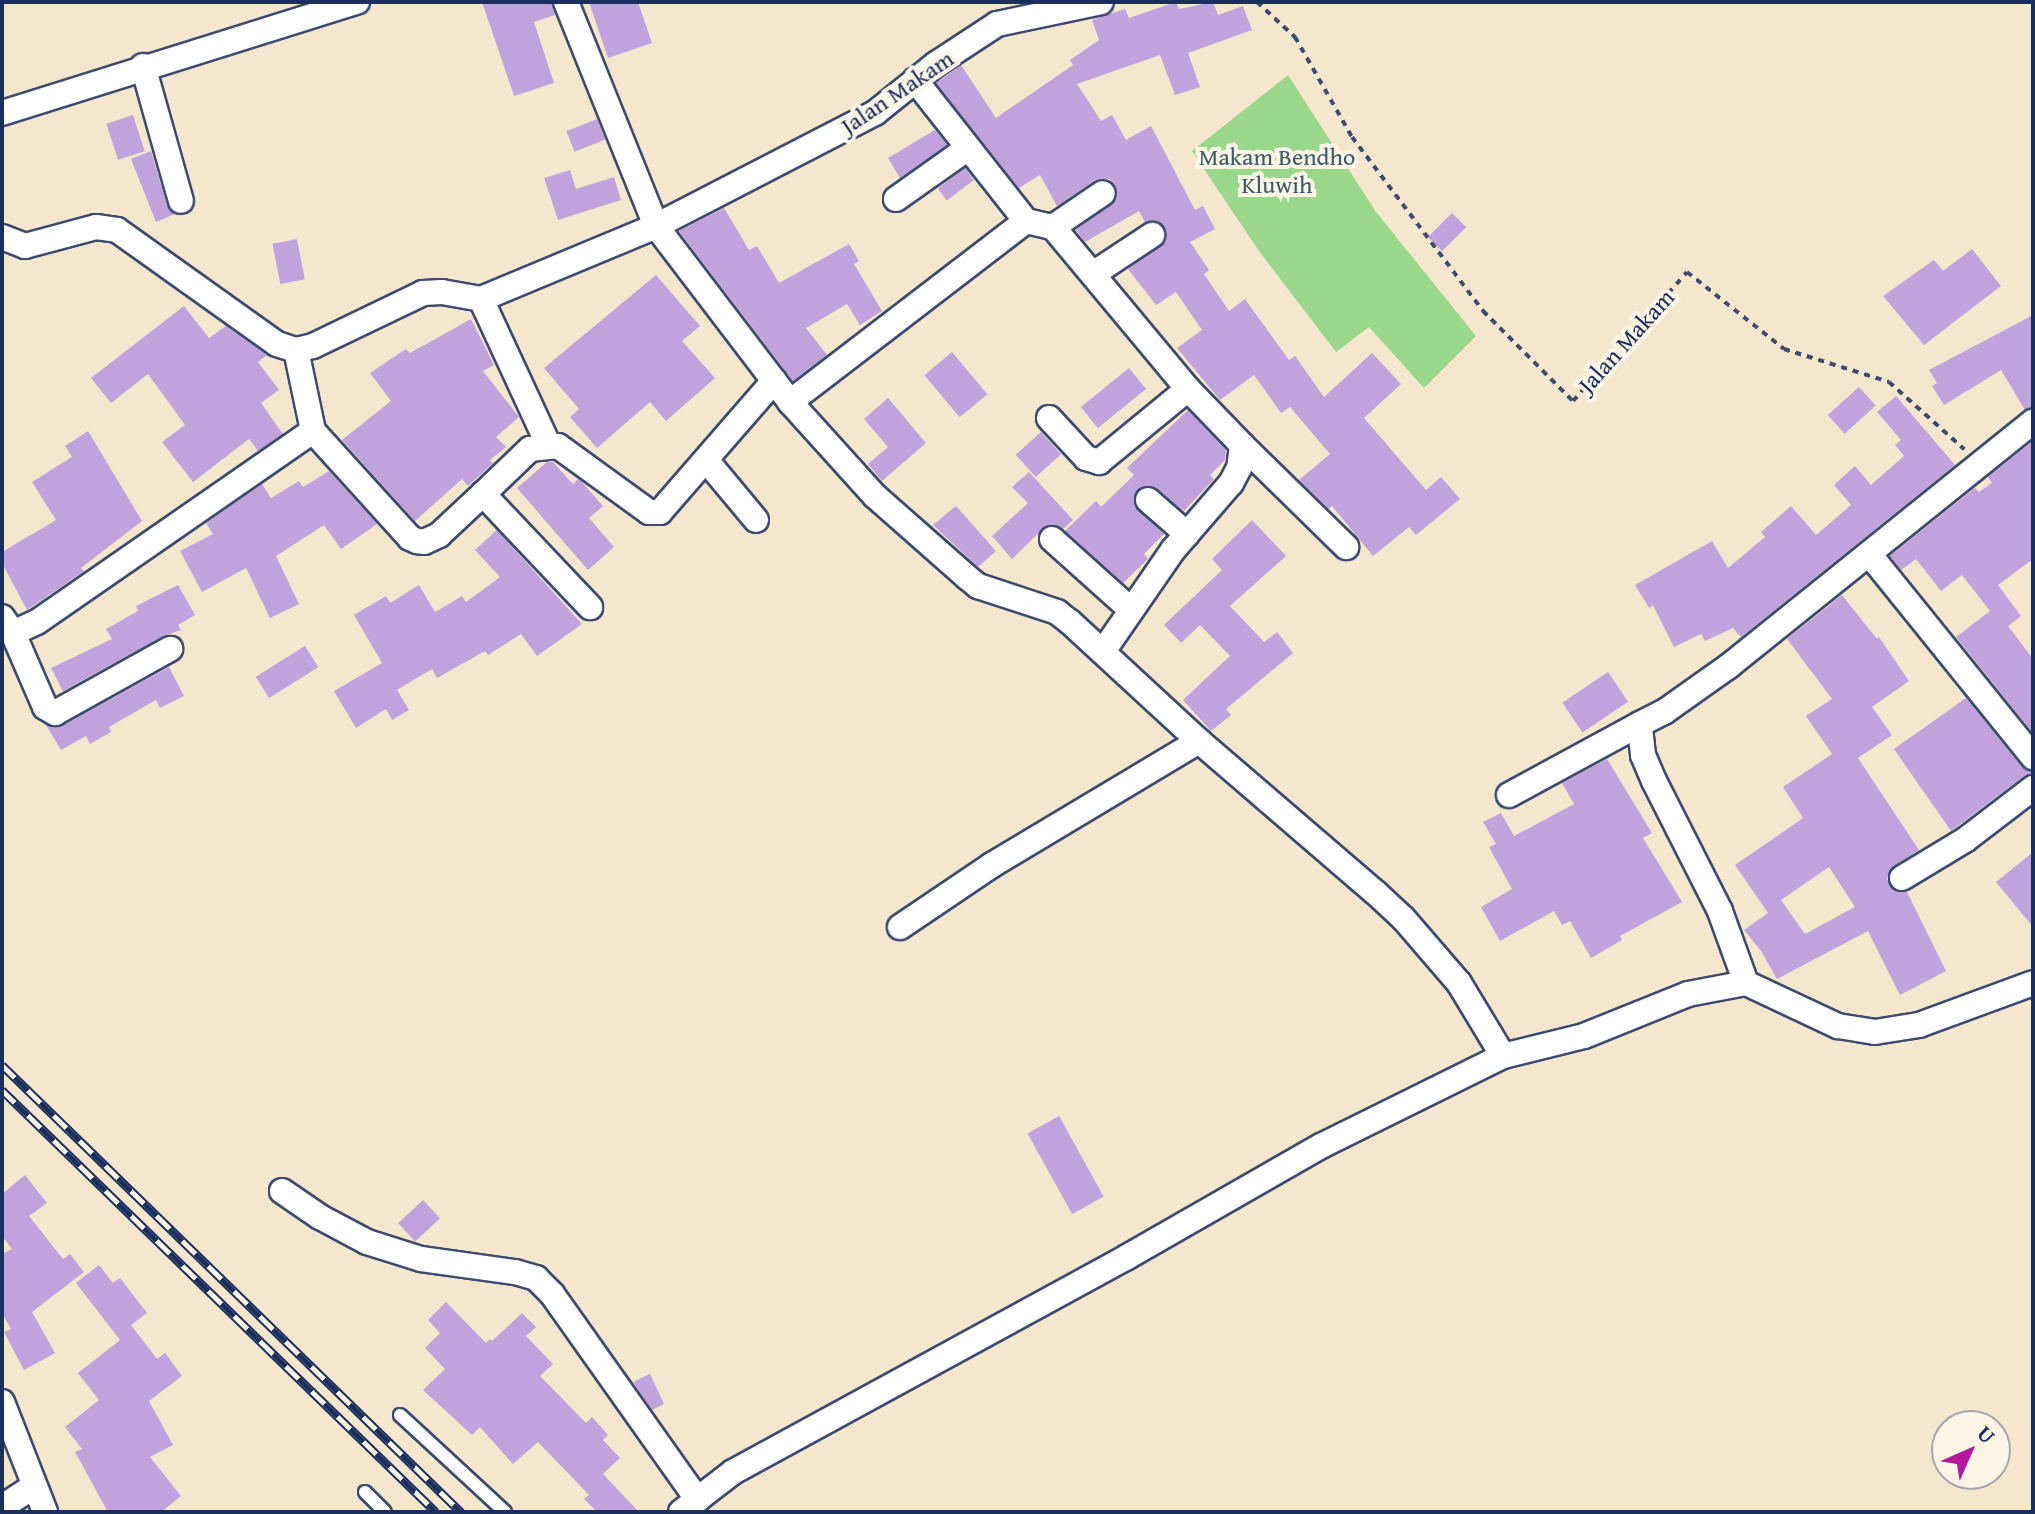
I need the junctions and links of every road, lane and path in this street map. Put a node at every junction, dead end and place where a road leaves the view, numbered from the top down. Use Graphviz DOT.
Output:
graph roads {
  1 [pos="357,2"];
  2 [pos="566,2"];
  3 [pos="1101,2"];
  4 [pos="1257,2"];
  5 [pos="143,66"];
  6 [pos="915,80"];
  7 [pos="2,113"];
  8 [pos="968,148"];
  9 [pos="1103,193"];
  10 [pos="896,199"];
  11 [pos="181,201"];
  12 [pos="1026,221"];
  13 [pos="656,226"];
  14 [pos="1053,227"];
  15 [pos="1152,235"];
  16 [pos="2,237"];
  17 [pos="1093,274"];
  18 [pos="481,299"];
  19 [pos="296,350"];
  20 [pos="774,381"];
  21 [pos="1188,389"];
  22 [pos="790,402"];
  23 [pos="1049,418"];
  24 [pos="2033,422"];
  25 [pos="313,431"];
  26 [pos="1242,445"];
  27 [pos="549,446"];
  28 [pos="706,460"];
  29 [pos="1980,464"];
  30 [pos="483,494"];
  31 [pos="1148,500"];
  32 [pos="756,520"];
  33 [pos="1187,534"];
  34 [pos="1052,539"];
  35 [pos="1346,547"];
  36 [pos="1870,555"];
  37 [pos="590,607"];
  38 [pos="1130,609"];
  39 [pos="8,625"];
  40 [pos="170,649"];
  41 [pos="1104,650"];
  42 [pos="1640,724"];
  43 [pos="1199,741"];
  44 [pos="2033,757"];
  45 [pos="2033,788"];
  46 [pos="1509,795"];
  47 [pos="1902,878"];
  48 [pos="900,927"];
  49 [pos="1746,983"];
  50 [pos="2033,983"];
  51 [pos="1503,1056"];
  52 [pos="282,1191"];
  53 [pos="2,1402"];
  54 [pos="400,1415"];
  55 [pos="33,1487"];
  56 [pos="365,1492"];
  57 [pos="690,1506"];
  58 [pos="2,1507"];
  59 [pos="45,1512"];
  60 [pos="385,1512"];
  61 [pos="505,1512"];
  1 -- 5 [label="street"];
  2 -- 13 [label="street"];
  3 -- 6 [label="street, Jalan Makam"];
  4 -- 29 [label="path, Jalan Makam"];
  5 -- 7 [label="street"];
  5 -- 11 [label="street"];
  6 -- 8 [label="street"];
  6 -- 13 [label="street, Jalan Makam"];
  8 -- 10 [label="street"];
  8 -- 12 [label="street"];
  9 -- 14 [label="street"];
  12 -- 14 [label="street"];
  12 -- 22 [label="street"];
  13 -- 18 [label="street, Jalan Makam"];
  13 -- 20 [label="street"];
  14 -- 17 [label="street"];
  15 -- 17 [label="street"];
  16 -- 19 [label="street"];
  17 -- 21 [label="street"];
  18 -- 19 [label="street"];
  18 -- 27 [label="street"];
  19 -- 25 [label="street"];
  20 -- 22 [label="street"];
  20 -- 28 [label="street"];
  21 -- 23 [label="street"];
  21 -- 26 [label="street"];
  22 -- 41 [label="street"];
  24 -- 29 [label="street"];
  25 -- 30 [label="street"];
  25 -- 39 [label="street"];
  26 -- 33 [label="street"];
  26 -- 35 [label="street"];
  27 -- 28 [label="street"];
  27 -- 30 [label="street"];
  28 -- 32 [label="street"];
  29 -- 36 [label="street"];
  30 -- 37 [label="street"];
  31 -- 33 [label="street"];
  33 -- 38 [label="street"];
  34 -- 38 [label="street"];
  36 -- 42 [label="street"];
  36 -- 44 [label="street"];
  38 -- 41 [label="street"];
  39 -- 40 [label="street"];
  41 -- 43 [label="street"];
  42 -- 46 [label="street"];
  42 -- 49 [label="street"];
  43 -- 48 [label="street"];
  43 -- 51 [label="street"];
  45 -- 47 [label="street"];
  49 -- 50 [label="street"];
  49 -- 51 [label="street"];
  51 -- 57 [label="street"];
  52 -- 57 [label="street"];
  53 -- 55 [label="street"];
  54 -- 61 [label="lane"];
  55 -- 58 [label="street"];
  55 -- 59 [label="street"];
  56 -- 60 [label="lane"];
}
